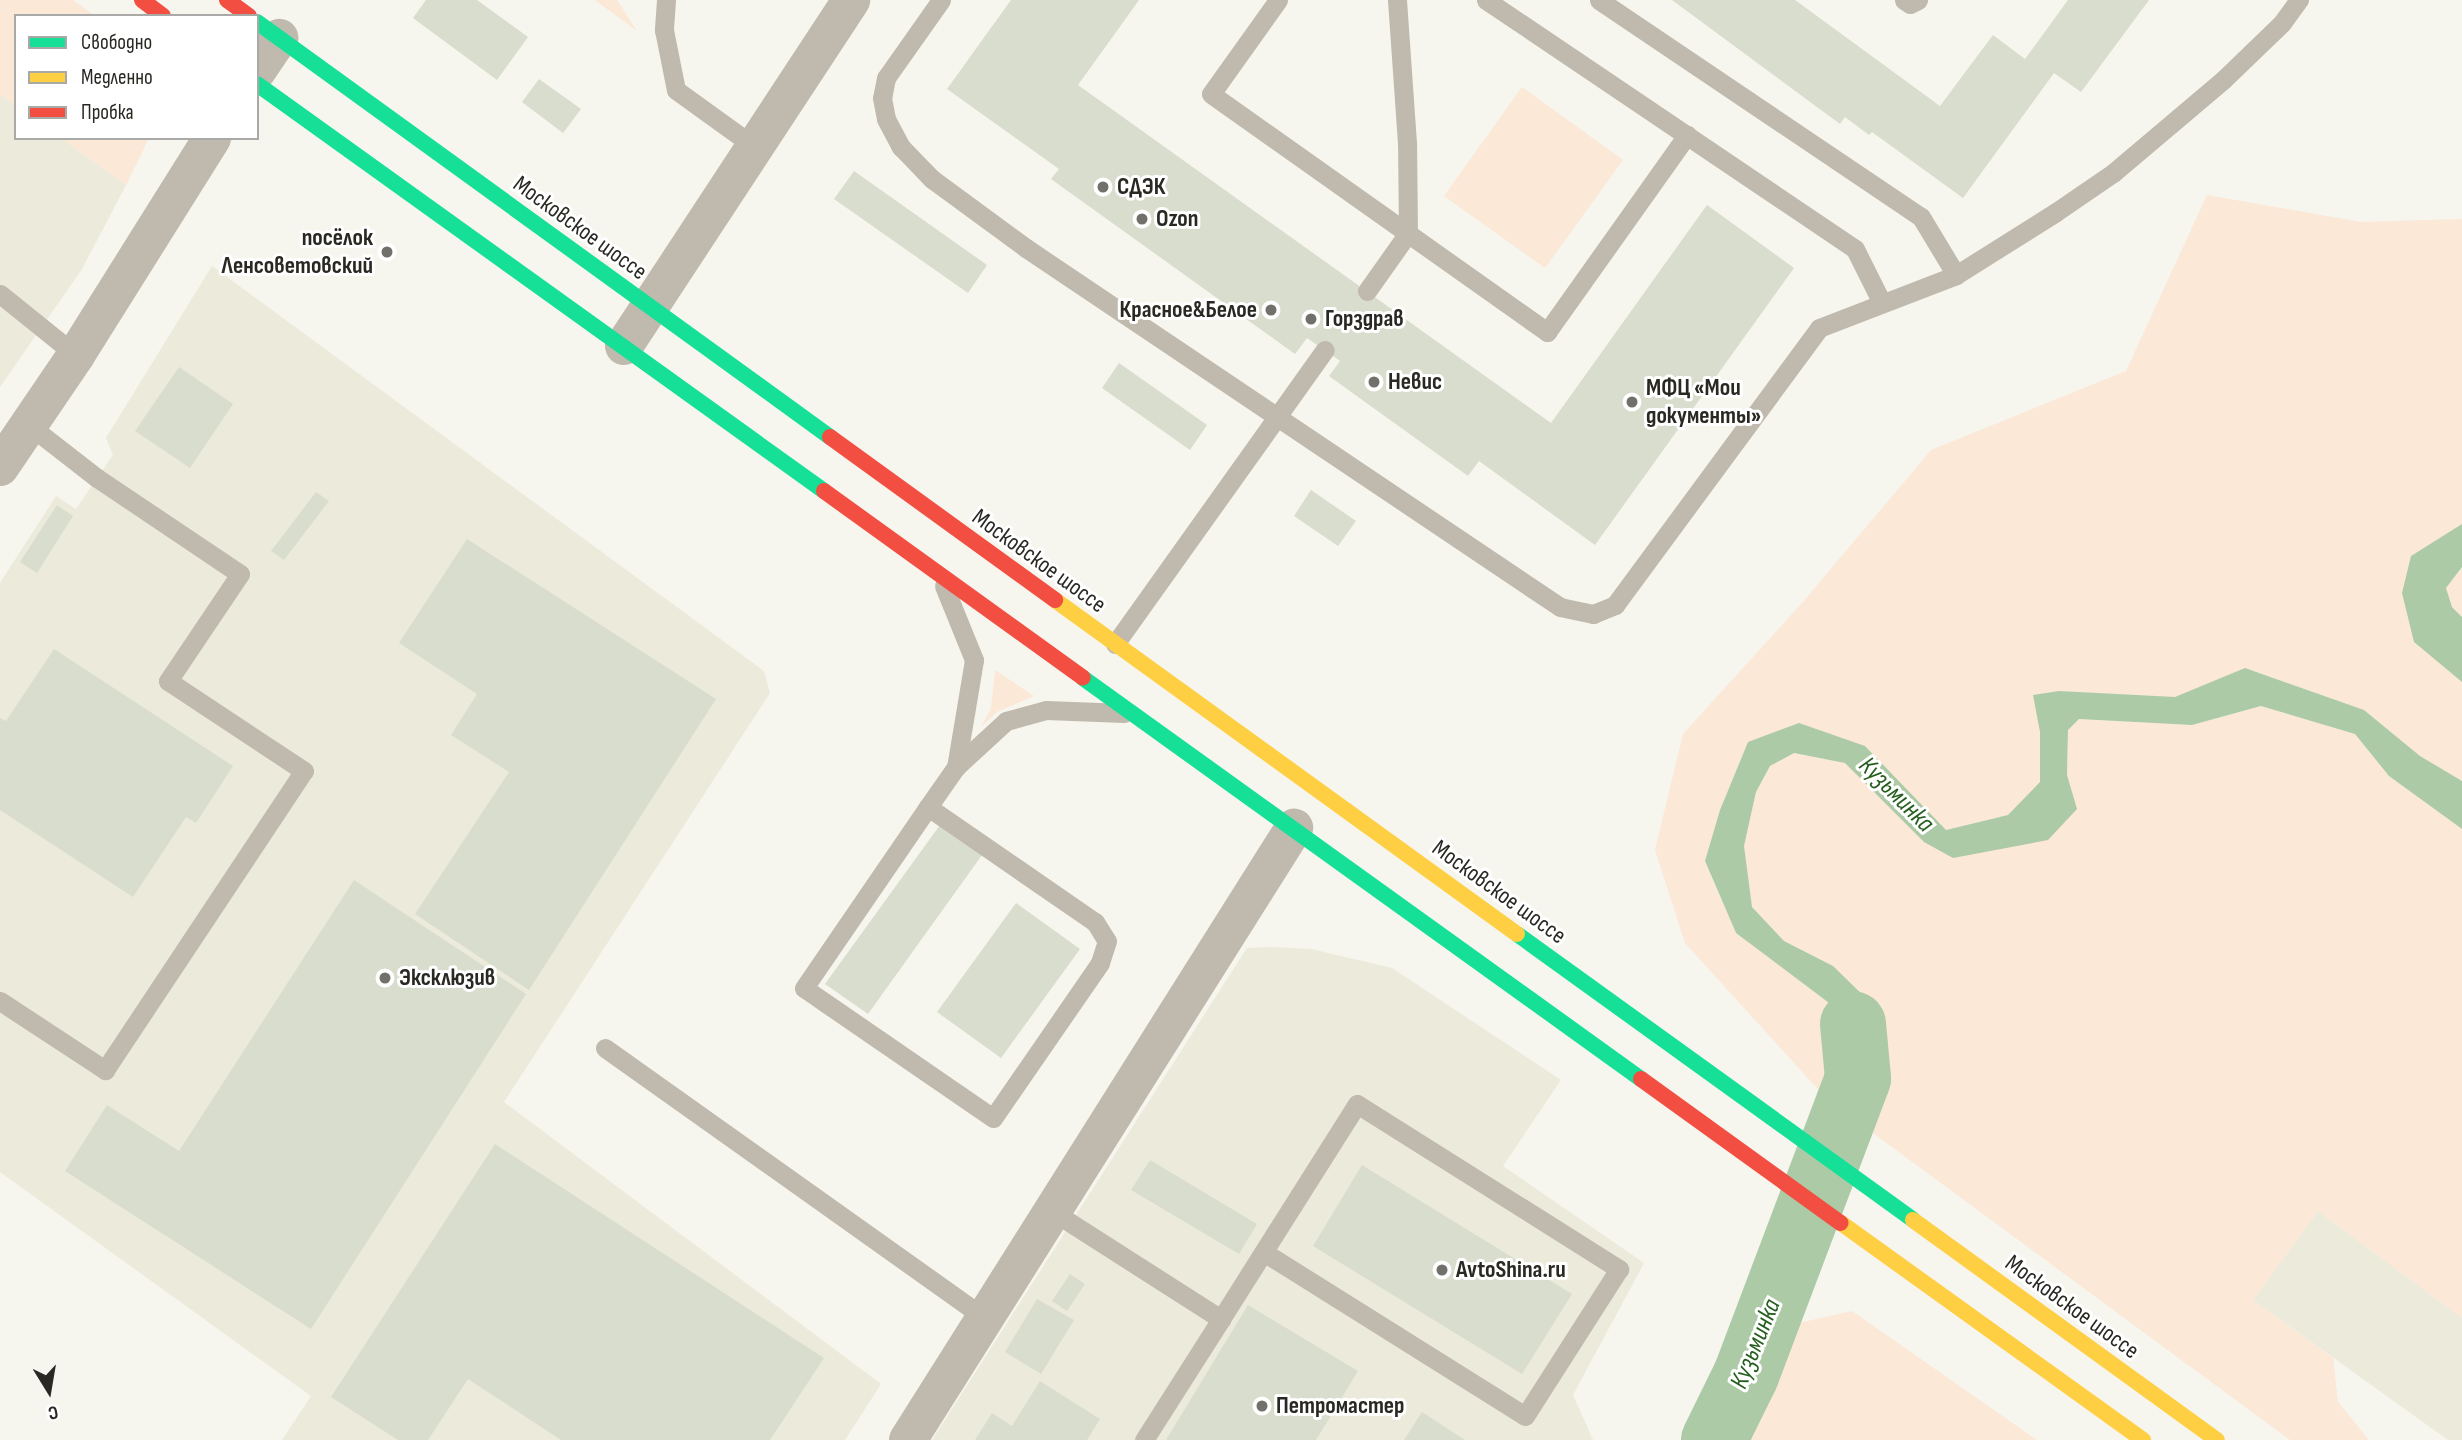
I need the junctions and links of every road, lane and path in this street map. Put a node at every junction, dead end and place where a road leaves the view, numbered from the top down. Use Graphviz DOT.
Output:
graph roads {
  1 [pos="142,0"];
  2 [pos="227,0"];
  3 [pos="666,0"];
  4 [pos="851,0"];
  5 [pos="941,0"];
  6 [pos="1278,0"];
  7 [pos="1397,0"];
  8 [pos="1486,0"];
  9 [pos="1599,0"];
  10 [pos="1904,0"];
  11 [pos="1918,0"];
  12 [pos="2299,0"];
  13 [pos="160,14"];
  14 [pos="246,14"];
  15 [pos="268,30"];
  16 [pos="259,64"];
  17 [pos="259,85"];
  18 [pos="1687,135"];
  19 [pos="211,140"];
  20 [pos="755,147"];
  21 [pos="1408,233"];
  22 [pos="1956,275"];
  23 [pos="1367,291"];
  24 [pos="0,294"];
  25 [pos="1882,303"];
  26 [pos="650,307"];
  27 [pos="624,346"];
  28 [pos="1325,351"];
  29 [pos="76,355"];
  30 [pos="1278,417"];
  31 [pos="29,425"];
  32 [pos="0,467"];
  33 [pos="939,573"];
  34 [pos="1115,644"];
  35 [pos="1137,714"];
  36 [pos="956,767"];
  37 [pos="928,807"];
  38 [pos="1294,828"];
  39 [pos="0,1000"];
  40 [pos="605,1048"];
  41 [pos="1052,1211"];
  42 [pos="1264,1252"];
  43 [pos="985,1318"];
  44 [pos="1221,1319"];
  45 [pos="908,1440"];
  46 [pos="1144,1440"];
  47 [pos="2143,1440"];
  48 [pos="2217,1440"];
  1 -- 13 [label="highway"];
  2 -- 14 [label="highway"];
  3 -- 20 [label="lane"];
  4 -- 20 [label="street"];
  5 -- 30 [label="lane"];
  6 -- 21 [label="lane"];
  7 -- 21 [label="lane"];
  8 -- 18 [label="lane"];
  9 -- 22 [label="lane"];
  10 -- 11 [label="lane"];
  12 -- 22 [label="lane"];
  15 -- 16 [label="street"];
  15 -- 26 [label="highway, Московское шоссе"];
  17 -- 27 [label="highway"];
  18 -- 21 [label="lane"];
  18 -- 25 [label="lane"];
  19 -- 29 [label="street"];
  20 -- 26 [label="street"];
  21 -- 23 [label="lane"];
  22 -- 25 [label="lane"];
  24 -- 29 [label="lane"];
  25 -- 30 [label="lane"];
  26 -- 27 [label="street"];
  26 -- 34 [label="highway, Московское шоссе"];
  27 -- 33 [label="highway"];
  28 -- 30 [label="lane"];
  29 -- 31 [label="street"];
  30 -- 34 [label="lane"];
  31 -- 32 [label="street"];
  31 -- 39 [label="lane"];
  33 -- 35 [label="highway"];
  33 -- 36 [label="lane"];
  34 -- 48 [label="highway, Московское шоссе"];
  35 -- 36 [label="lane"];
  35 -- 38 [label="highway"];
  36 -- 37 [label="lane"];
  37 -- 37 [label="lane"];
  38 -- 41 [label="street"];
  38 -- 47 [label="highway"];
  40 -- 43 [label="lane"];
  41 -- 43 [label="street"];
  41 -- 44 [label="lane"];
  42 -- 42 [label="lane"];
  42 -- 44 [label="lane"];
  43 -- 45 [label="street"];
  44 -- 46 [label="lane"];
}
